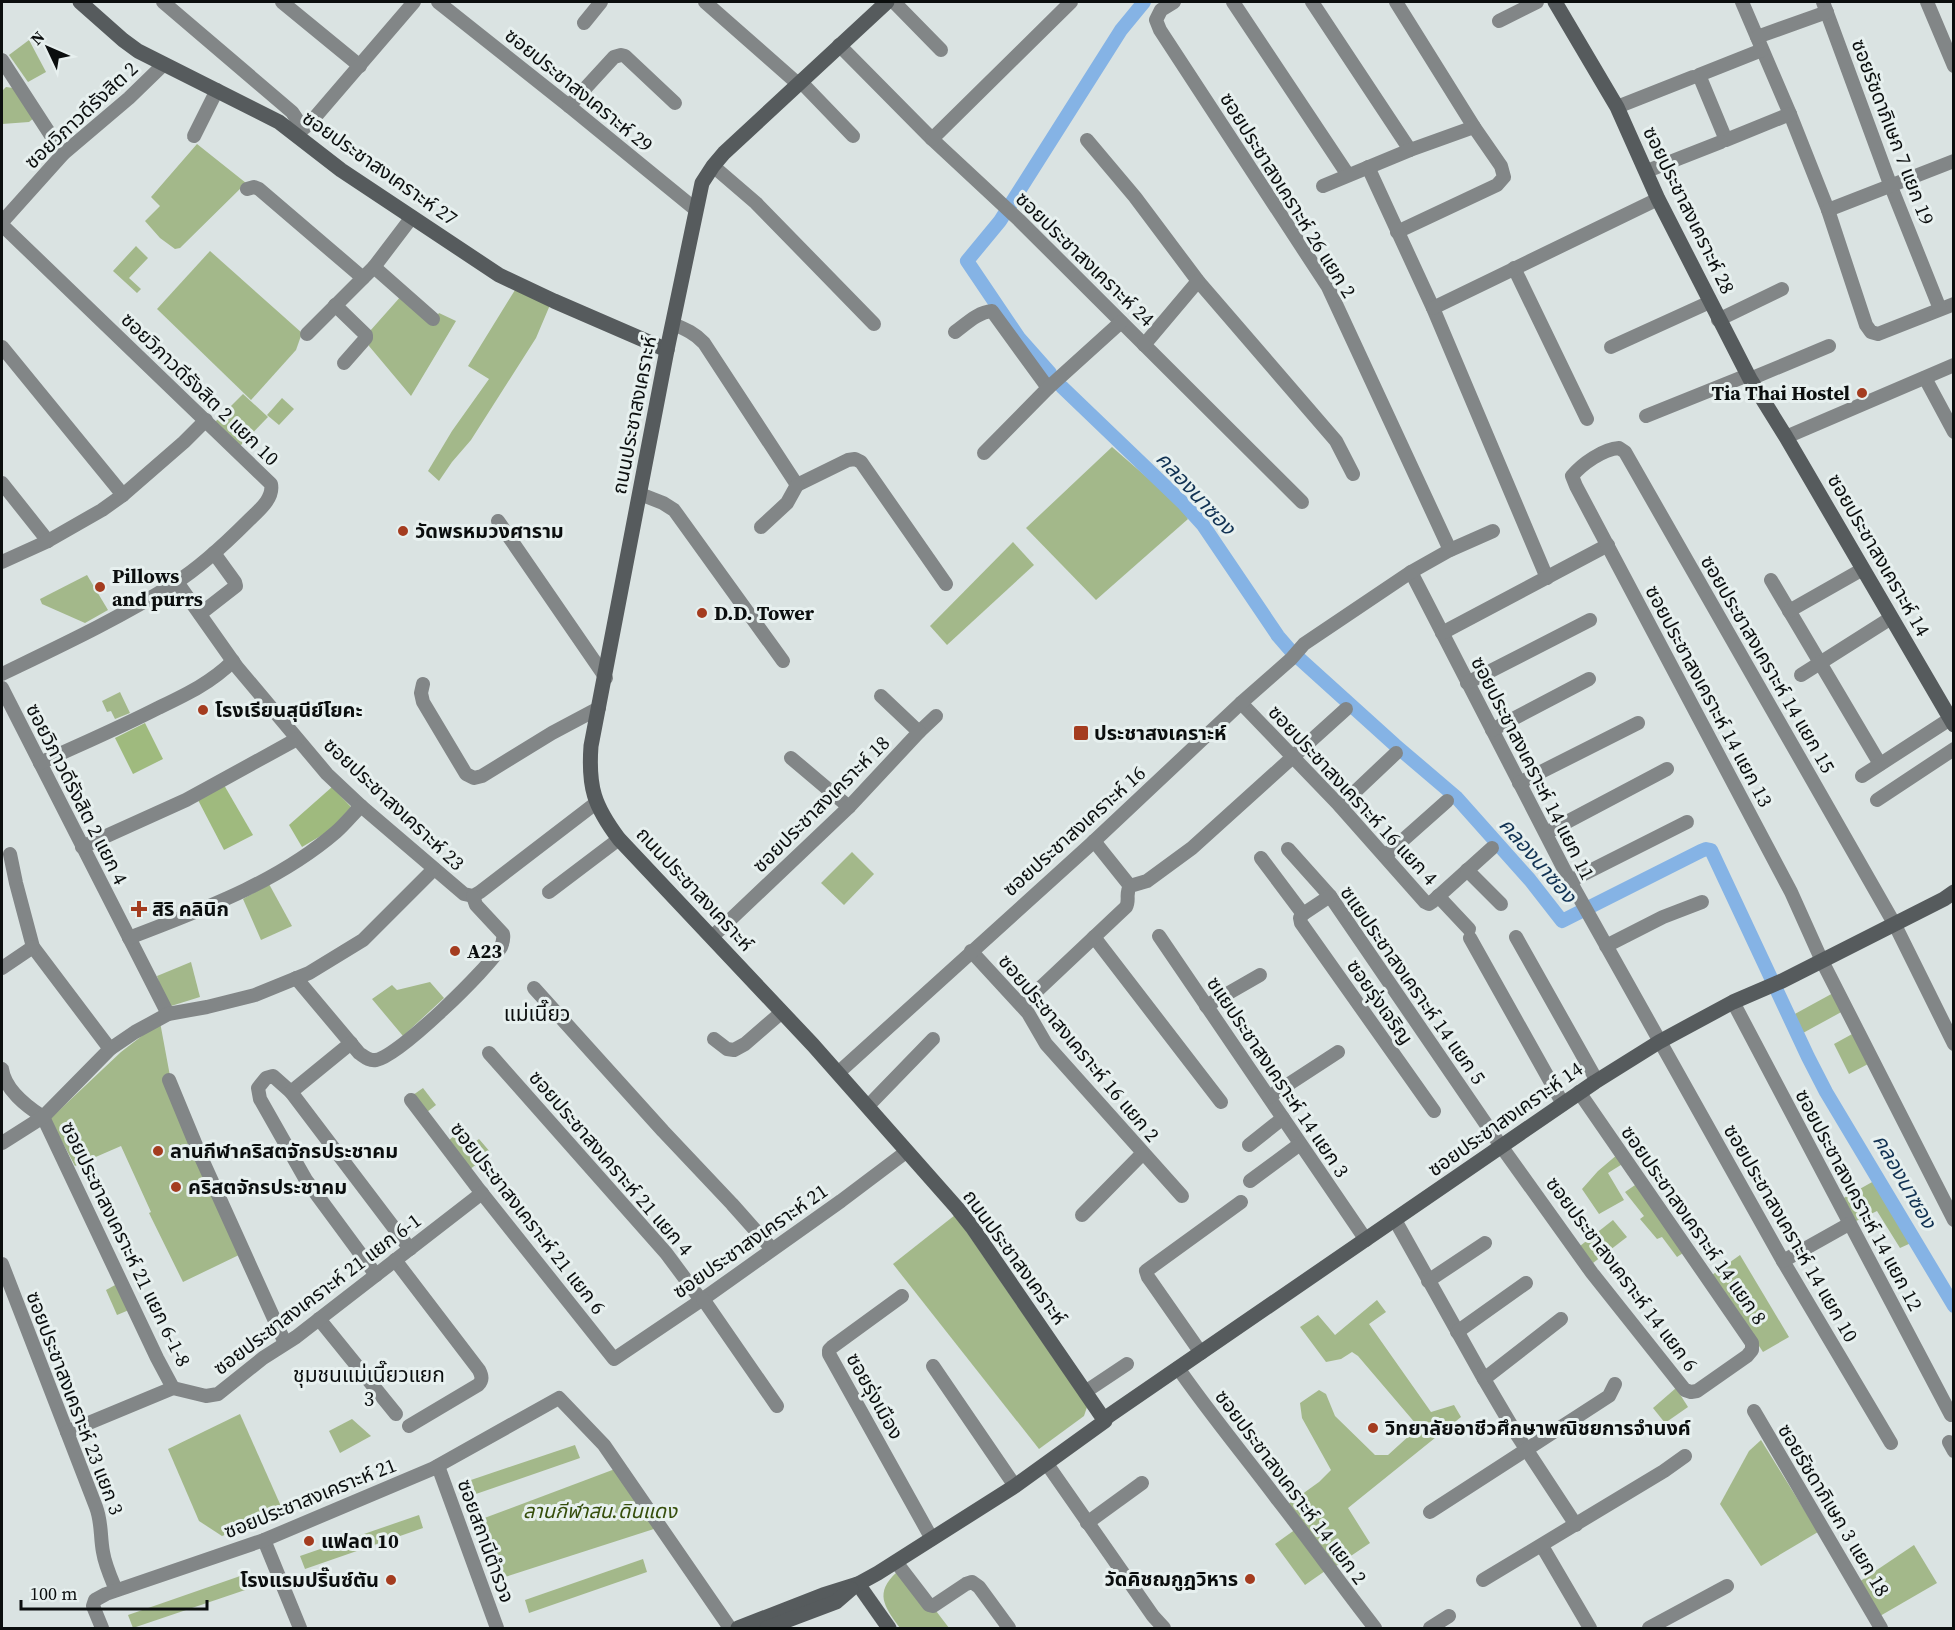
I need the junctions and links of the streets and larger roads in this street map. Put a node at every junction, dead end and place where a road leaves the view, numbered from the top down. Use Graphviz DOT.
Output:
graph roads {
  1 [pos="81,2"];
  2 [pos="163,2"];
  3 [pos="282,2"];
  4 [pos="438,2"];
  5 [pos="601,2"];
  6 [pos="705,2"];
  7 [pos="886,2"];
  8 [pos="894,2"];
  9 [pos="1071,2"];
  10 [pos="1174,2"];
  11 [pos="1233,2"];
  12 [pos="1312,2"];
  13 [pos="1396,2"];
  14 [pos="1537,2"];
  15 [pos="1555,2"];
  16 [pos="1743,2"];
  17 [pos="1927,2"];
  18 [pos="406,4"];
  19 [pos="1825,7"];
  20 [pos="1499,21"];
  21 [pos="584,23"];
  22 [pos="1760,43"];
  23 [pos="839,45"];
  24 [pos="941,50"];
  25 [pos="2,60"];
  26 [pos="164,65"];
  27 [pos="360,66"];
  28 [pos="1953,66"];
  29 [pos="12,75"];
  30 [pos="1693,77"];
  31 [pos="799,82"];
  32 [pos="2,86"];
  33 [pos="217,90"];
  34 [pos="675,103"];
  35 [pos="569,106"];
  36 [pos="1617,107"];
  37 [pos="1790,114"];
  38 [pos="1474,127"];
  39 [pos="296,135"];
  40 [pos="194,136"];
  41 [pos="853,136"];
  42 [pos="932,140"];
  43 [pos="1087,140"];
  44 [pos="1721,142"];
  45 [pos="1410,150"];
  46 [pos="63,154"];
  47 [pos="1953,161"];
  48 [pos="713,166"];
  49 [pos="1368,167"];
  50 [pos="1647,171"];
  51 [pos="1348,175"];
  52 [pos="1890,184"];
  53 [pos="1323,186"];
  54 [pos="247,189"];
  55 [pos="1658,199"];
  56 [pos="695,209"];
  57 [pos="1828,210"];
  58 [pos="412,217"];
  59 [pos="2,224"];
  60 [pos="1397,232"];
  61 [pos="374,267"];
  62 [pos="1514,268"];
  63 [pos="363,279"];
  64 [pos="1198,281"];
  65 [pos="1782,289"];
  66 [pos="1710,302"];
  67 [pos="335,305"];
  68 [pos="1947,306"];
  69 [pos="1432,308"];
  70 [pos="433,319"];
  71 [pos="1718,320"];
  72 [pos="1122,322"];
  73 [pos="673,324"];
  74 [pos="874,324"];
  75 [pos="955,332"];
  76 [pos="306,334"];
  77 [pos="1144,345"];
  78 [pos="1829,346"];
  79 [pos="2,347"];
  80 [pos="1611,347"];
  81 [pos="667,350"];
  82 [pos="344,363"];
  83 [pos="1953,365"];
  84 [pos="1749,377"];
  85 [pos="1925,378"];
  86 [pos="1048,388"];
  87 [pos="1646,416"];
  88 [pos="1587,419"];
  89 [pos="206,420"];
  90 [pos="1953,432"];
  91 [pos="1786,437"];
  92 [pos="984,453"];
  93 [pos="1594,458"];
  94 [pos="1353,474"];
  95 [pos="2,483"];
  96 [pos="797,485"];
  97 [pos="640,494"];
  98 [pos="123,495"];
  99 [pos="1302,502"];
  100 [pos="498,522"];
  101 [pos="761,527"];
  102 [pos="1493,531"];
  103 [pos="48,541"];
  104 [pos="1608,545"];
  105 [pos="1450,550"];
  106 [pos="214,553"];
  107 [pos="2,562"];
  108 [pos="1863,569"];
  109 [pos="1411,572"];
  110 [pos="1546,578"];
  111 [pos="1771,580"];
  112 [pos="177,582"];
  113 [pos="946,584"];
  114 [pos="1789,611"];
  115 [pos="200,614"];
  116 [pos="1891,618"];
  117 [pos="1590,621"];
  118 [pos="1442,633"];
  119 [pos="783,661"];
  120 [pos="233,662"];
  121 [pos="1820,663"];
  122 [pos="2,674"];
  123 [pos="1801,675"];
  124 [pos="606,678"];
  125 [pos="1589,679"];
  126 [pos="1467,683"];
  127 [pos="423,684"];
  128 [pos="2,688"];
  129 [pos="881,696"];
  130 [pos="1241,704"];
  131 [pos="599,708"];
  132 [pos="1346,709"];
  133 [pos="936,716"];
  134 [pos="1952,722"];
  135 [pos="1638,723"];
  136 [pos="1492,730"];
  137 [pos="919,732"];
  138 [pos="297,739"];
  139 [pos="1953,749"];
  140 [pos="1396,753"];
  141 [pos="1294,756"];
  142 [pos="791,758"];
  143 [pos="40,764"];
  144 [pos="1880,764"];
  145 [pos="1667,769"];
  146 [pos="1862,776"];
  147 [pos="1519,783"];
  148 [pos="1877,800"];
  149 [pos="1447,801"];
  150 [pos="596,803"];
  151 [pos="361,806"];
  152 [pos="1340,806"];
  153 [pos="849,807"];
  154 [pos="1687,822"];
  155 [pos="1546,833"];
  156 [pos="619,838"];
  157 [pos="1094,841"];
  158 [pos="82,847"];
  159 [pos="1492,848"];
  160 [pos="1288,849"];
  161 [pos="10,854"];
  162 [pos="1385,856"];
  163 [pos="1261,858"];
  164 [pos="435,869"];
  165 [pos="1467,870"];
  166 [pos="1570,881"];
  167 [pos="1130,886"];
  168 [pos="549,892"];
  169 [pos="1953,892"];
  170 [pos="474,896"];
  171 [pos="1330,896"];
  172 [pos="1438,896"];
  173 [pos="1702,902"];
  174 [pos="1501,904"];
  175 [pos="1303,914"];
  176 [pos="1895,925"];
  177 [pos="1159,936"];
  178 [pos="712,937"];
  179 [pos="1094,937"];
  180 [pos="1516,937"];
  181 [pos="129,938"];
  182 [pos="33,946"];
  183 [pos="1606,946"];
  184 [pos="971,951"];
  185 [pos="1822,961"];
  186 [pos="2,968"];
  187 [pos="1260,975"];
  188 [pos="296,978"];
  189 [pos="534,988"];
  190 [pos="1733,1002"];
  191 [pos="1022,1005"];
  192 [pos="1206,1006"];
  193 [pos="782,1012"];
  194 [pos="168,1014"];
  195 [pos="1950,1027"];
  196 [pos="714,1039"];
  197 [pos="933,1039"];
  198 [pos="351,1042"];
  199 [pos="1659,1042"];
  200 [pos="1953,1044"];
  201 [pos="110,1049"];
  202 [pos="1338,1052"];
  203 [pos="489,1053"];
  204 [pos="2,1068"];
  205 [pos="838,1073"];
  206 [pos="169,1080"];
  207 [pos="1597,1081"];
  208 [pos="291,1092"];
  209 [pos="1579,1092"];
  210 [pos="1269,1097"];
  211 [pos="411,1100"];
  212 [pos="1221,1102"];
  213 [pos="1563,1104"];
  214 [pos="868,1106"];
  215 [pos="1434,1111"];
  216 [pos="43,1117"];
  217 [pos="1283,1118"];
  218 [pos="2,1143"];
  219 [pos="1300,1144"];
  220 [pos="1249,1145"];
  221 [pos="1502,1146"];
  222 [pos="906,1152"];
  223 [pos="1142,1154"];
  224 [pos="1250,1181"];
  225 [pos="482,1194"];
  226 [pos="1182,1196"];
  227 [pos="1241,1202"];
  228 [pos="1082,1215"];
  229 [pos="1395,1220"];
  230 [pos="1953,1220"];
  231 [pos="1849,1224"];
  232 [pos="1366,1240"];
  233 [pos="1485,1244"];
  234 [pos="410,1249"];
  235 [pos="772,1249"];
  236 [pos="395,1260"];
  237 [pos="1783,1261"];
  238 [pos="2,1264"];
  239 [pos="376,1275"];
  240 [pos="1428,1281"];
  241 [pos="1526,1283"];
  242 [pos="902,1296"];
  243 [pos="702,1299"];
  244 [pos="319,1319"];
  245 [pos="1561,1319"];
  246 [pos="1457,1332"];
  247 [pos="285,1343"];
  248 [pos="1201,1353"];
  249 [pos="614,1359"];
  250 [pos="1127,1364"];
  251 [pos="933,1366"];
  252 [pos="1178,1368"];
  253 [pos="1723,1373"];
  254 [pos="1484,1379"];
  255 [pos="1615,1384"];
  256 [pos="173,1388"];
  257 [pos="1085,1392"];
  258 [pos="777,1406"];
  259 [pos="1754,1411"];
  260 [pos="396,1414"];
  261 [pos="1951,1415"];
  262 [pos="1104,1419"];
  263 [pos="409,1426"];
  264 [pos="67,1432"];
  265 [pos="1891,1443"];
  266 [pos="1528,1450"];
  267 [pos="1685,1456"];
  268 [pos="1047,1464"];
  269 [pos="438,1466"];
  270 [pos="1142,1483"];
  271 [pos="1015,1486"];
  272 [pos="1430,1512"];
  273 [pos="1087,1522"];
  274 [pos="1576,1525"];
  275 [pos="932,1539"];
  276 [pos="264,1540"];
  277 [pos="1542,1546"];
  278 [pos="896,1562"];
  279 [pos="1483,1580"];
  280 [pos="858,1584"];
  281 [pos="1727,1586"];
  282 [pos="116,1590"];
  283 [pos="1449,1616"];
  284 [pos="102,1629"];
  285 [pos="300,1629"];
  286 [pos="497,1629"];
  287 [pos="730,1629"];
  288 [pos="738,1629"];
  289 [pos="767,1629"];
  290 [pos="889,1629"];
  291 [pos="1010,1629"];
  292 [pos="1164,1629"];
  293 [pos="1375,1629"];
  294 [pos="1430,1629"];
  295 [pos="1590,1629"];
  296 [pos="1649,1629"];
  297 [pos="1881,1629"];
  1 -- 26 [label="street, ซอยประชาสงเคราะห์ 27"];
  2 -- 39 [label="street"];
  3 -- 27 [label="street"];
  4 -- 35 [label="street, ซอยประชาสงเคราะห์ 29"];
  5 -- 21 [label="street"];
  6 -- 31 [label="street"];
  7 -- 23 [label="street, ถนนประชาสงเคราะห์"];
  8 -- 24 [label="street"];
  9 -- 42 [label="street"];
  10 -- 105 [label="street, ซอยประชาสงเคราะห์ 26 แยก 2"];
  11 -- 51 [label="street"];
  12 -- 45 [label="street"];
  13 -- 38 [label="street"];
  14 -- 20 [label="street"];
  15 -- 36 [label="street, ซอยประชาสงเคราะห์ 28"];
  16 -- 22 [label="street"];
  17 -- 28 [label="street"];
  18 -- 27 [label="street"];
  19 -- 22 [label="street"];
  19 -- 52 [label="street, ซอยรัชดาภิเษก 7 แยก 19"];
  22 -- 37 [label="street"];
  22 -- 37 [label="street"];
  23 -- 31 [label="street, ถนนประชาสงเคราะห์"];
  23 -- 42 [label="street, ซอยประชาสงเคราะห์ 24"];
  25 -- 29 [label="street"];
  26 -- 33 [label="street, ซอยประชาสงเคราะห์ 27"];
  26 -- 46 [label="street, ซอยวิภาวดีรังสิต 2"];
  27 -- 39 [label="street"];
  29 -- 32 [label="street"];
  29 -- 46 [label="street"];
  30 -- 36 [label="street"];
  31 -- 41 [label="street"];
  31 -- 48 [label="street, ถนนประชาสงเคราะห์"];
  33 -- 39 [label="street, ซอยประชาสงเคราะห์ 27"];
  33 -- 40 [label="street"];
  34 -- 35 [label="street"];
  35 -- 56 [label="street, ซอยประชาสงเคราะห์ 29"];
  36 -- 50 [label="street, ซอยประชาสงเคราะห์ 28"];
  37 -- 57 [label="street"];
  38 -- 45 [label="street"];
  38 -- 60 [label="street"];
  39 -- 58 [label="street, ซอยประชาสงเคราะห์ 27"];
  42 -- 72 [label="street, ซอยประชาสงเคราะห์ 24"];
  43 -- 64 [label="street"];
  44 -- 50 [label="street"];
  45 -- 49 [label="street"];
  46 -- 59 [label="street, ซอยวิภาวดีรังสิต 2"];
  47 -- 52 [label="street"];
  48 -- 56 [label="street, ถนนประชาสงเคราะห์"];
  48 -- 74 [label="street"];
  49 -- 51 [label="street"];
  49 -- 60 [label="street"];
  50 -- 55 [label="street, ซอยประชาสงเคราะห์ 28"];
  51 -- 53 [label="street"];
  52 -- 57 [label="street"];
  52 -- 68 [label="street, ซอยรัชดาภิเษก 7 แยก 19"];
  54 -- 63 [label="street"];
  55 -- 62 [label="street"];
  55 -- 66 [label="street, ซอยประชาสงเคราะห์ 28"];
  56 -- 73 [label="street, ถนนประชาสงเคราะห์"];
  57 -- 68 [label="street"];
  58 -- 61 [label="street"];
  58 -- 81 [label="street, ซอยประชาสงเคราะห์ 27"];
  59 -- 89 [label="street, ซอยวิภาวดีรังสิต 2 แยก 10"];
  60 -- 69 [label="street"];
  61 -- 63 [label="street"];
  61 -- 70 [label="street"];
  62 -- 69 [label="street"];
  62 -- 88 [label="street"];
  63 -- 67 [label="street"];
  64 -- 77 [label="street"];
  64 -- 94 [label="street"];
  65 -- 71 [label="street"];
  66 -- 71 [label="street, ซอยประชาสงเคราะห์ 28"];
  66 -- 80 [label="street"];
  67 -- 76 [label="street"];
  67 -- 82 [label="street"];
  69 -- 110 [label="street"];
  71 -- 84 [label="street, ซอยประชาสงเคราะห์ 28"];
  72 -- 77 [label="street, ซอยประชาสงเคราะห์ 24"];
  72 -- 86 [label="street"];
  73 -- 81 [label="street, ถนนประชาสงเคราะห์"];
  73 -- 96 [label="street"];
  75 -- 86 [label="street"];
  77 -- 99 [label="street, ซอยประชาสงเคราะห์ 24"];
  78 -- 84 [label="street"];
  79 -- 98 [label="street"];
  81 -- 97 [label="street, ถนนประชาสงเคราะห์"];
  83 -- 85 [label="street"];
  84 -- 87 [label="street"];
  84 -- 91 [label="street, ซอยประชาสงเคราะห์ 28"];
  85 -- 90 [label="street"];
  85 -- 91 [label="street"];
  86 -- 92 [label="street"];
  89 -- 98 [label="street"];
  89 -- 106 [label="street, ซอยวิภาวดีรังสิต 2 แยก 10"];
  91 -- 108 [label="street, ซอยประชาสงเคราะห์ 14"];
  93 -- 104 [label="street, ซอยประชาสงเคราะห์ 14 แยก 13"];
  93 -- 176 [label="street, ซอยประชาสงเคราะห์ 14 แยก 15"];
  95 -- 103 [label="street"];
  96 -- 101 [label="street"];
  96 -- 113 [label="street"];
  97 -- 119 [label="street"];
  97 -- 124 [label="street, ถนนประชาสงเคราะห์"];
  98 -- 103 [label="street"];
  100 -- 124 [label="street"];
  102 -- 105 [label="street, ซอยประชาสงเคราะห์ 16"];
  103 -- 107 [label="street"];
  104 -- 110 [label="street"];
  104 -- 185 [label="street, ซอยประชาสงเคราะห์ 14 แยก 13"];
  105 -- 109 [label="street, ซอยประชาสงเคราะห์ 16"];
  106 -- 112 [label="street, ซอยวิภาวดีรังสิต 2 แยก 10"];
  106 -- 115 [label="street"];
  108 -- 114 [label="street"];
  108 -- 116 [label="street, ซอยประชาสงเคราะห์ 14"];
  109 -- 118 [label="street, ซอยประชาสงเคราะห์ 14 แยก 11"];
  109 -- 130 [label="street, ซอยประชาสงเคราะห์ 16"];
  110 -- 118 [label="street"];
  111 -- 114 [label="street"];
  112 -- 115 [label="street, ซอยประชาสงเคราะห์ 23"];
  112 -- 122 [label="street, ซอยวิภาวดีรังสิต 2 แยก 10"];
  114 -- 121 [label="street"];
  115 -- 120 [label="street, ซอยประชาสงเคราะห์ 23"];
  116 -- 121 [label="street"];
  116 -- 134 [label="street, ซอยประชาสงเคราะห์ 14"];
  117 -- 126 [label="street"];
  118 -- 126 [label="street, ซอยประชาสงเคราะห์ 14 แยก 11"];
  120 -- 138 [label="street, ซอยประชาสงเคราะห์ 23"];
  120 -- 143 [label="street"];
  121 -- 123 [label="street"];
  121 -- 144 [label="street"];
  124 -- 131 [label="street, ถนนประชาสงเคราะห์"];
  125 -- 136 [label="street"];
  126 -- 136 [label="street, ซอยประชาสงเคราะห์ 14 แยก 11"];
  127 -- 131 [label="street"];
  128 -- 143 [label="street, ซอยวิภาวดีรังสิต 2 แยก 4"];
  129 -- 137 [label="street, ซอยประชาสงเคราะห์ 18"];
  130 -- 141 [label="street, ซอยประชาสงเคราะห์ 16 แยก 4"];
  130 -- 157 [label="street, ซอยประชาสงเคราะห์ 16"];
  131 -- 150 [label="street, ถนนประชาสงเคราะห์"];
  132 -- 141 [label="street"];
  133 -- 137 [label="street"];
  134 -- 144 [label="street"];
  135 -- 147 [label="street"];
  136 -- 147 [label="street, ซอยประชาสงเคราะห์ 14 แยก 11"];
  137 -- 153 [label="street, ซอยประชาสงเคราะห์ 18"];
  138 -- 151 [label="street, ซอยประชาสงเคราะห์ 23"];
  138 -- 158 [label="street"];
  139 -- 148 [label="street"];
  140 -- 152 [label="street"];
  141 -- 152 [label="street, ซอยประชาสงเคราะห์ 16 แยก 4"];
  141 -- 167 [label="street"];
  142 -- 153 [label="street"];
  143 -- 158 [label="street, ซอยวิภาวดีรังสิต 2 แยก 4"];
  144 -- 146 [label="street"];
  145 -- 155 [label="street"];
  147 -- 155 [label="street, ซอยประชาสงเคราะห์ 14 แยก 11"];
  149 -- 162 [label="street"];
  150 -- 156 [label="street, ถนนประชาสงเคราะห์"];
  150 -- 170 [label="street, ซอยประชาสงเคราะห์ 23"];
  151 -- 164 [label="street, ซอยประชาสงเคราะห์ 23"];
  151 -- 181 [label="street"];
  152 -- 162 [label="street, ซอยประชาสงเคราะห์ 16 แยก 4"];
  153 -- 178 [label="street, ซอยประชาสงเคราะห์ 18"];
  154 -- 166 [label="street"];
  155 -- 166 [label="street, ซอยประชาสงเคราะห์ 14 แยก 11"];
  156 -- 168 [label="street"];
  156 -- 178 [label="street, ถนนประชาสงเคราะห์"];
  157 -- 167 [label="street"];
  157 -- 184 [label="street, ซอยประชาสงเคราะห์ 16"];
  158 -- 181 [label="street, ซอยวิภาวดีรังสิต 2 แยก 4"];
  159 -- 165 [label="street, ซอยประชาสงเคราะห์ 16 แยก 4"];
  160 -- 171 [label="street, ซแยประชาสงเคราะห์ 14 แยก 5"];
  161 -- 182 [label="street"];
  162 -- 172 [label="street, ซอยประชาสงเคราะห์ 16 แยก 4"];
  163 -- 175 [label="street, ซอยรุ่งเจริญ"];
  164 -- 170 [label="street, ซอยประชาสงเคราะห์ 23"];
  164 -- 188 [label="street"];
  165 -- 172 [label="street, ซอยประชาสงเคราะห์ 16 แยก 4"];
  165 -- 174 [label="street"];
  166 -- 183 [label="street, ซอยประชาสงเคราะห์ 14 แยก 11"];
  167 -- 179 [label="street"];
  169 -- 176 [label="street, ซอยประชาสงเคราะห์ 14"];
  170 -- 198 [label="street"];
  171 -- 175 [label="street"];
  171 -- 221 [label="street, ซแยประชาสงเคราะห์ 14 แยก 5"];
  172 -- 213 [label="street"];
  173 -- 183 [label="street"];
  175 -- 215 [label="street, ซอยรุ่งเจริญ"];
  176 -- 185 [label="street, ซอยประชาสงเคราะห์ 14"];
  176 -- 195 [label="street, ซอยประชาสงเคราะห์ 14 แยก 15"];
  177 -- 192 [label="street, ซแยประชาสงเคราะห์ 14 แยก 3"];
  178 -- 193 [label="street, ถนนประชาสงเคราะห์"];
  179 -- 191 [label="street"];
  179 -- 212 [label="street"];
  180 -- 207 [label="street"];
  181 -- 194 [label="street, ซอยวิภาวดีรังสิต 2 แยก 4"];
  182 -- 186 [label="street"];
  182 -- 201 [label="street"];
  183 -- 199 [label="street, ซอยประชาสงเคราะห์ 14 แยก 11"];
  184 -- 191 [label="street, ซอยประชาสงเคราะห์ 16 แยก 2"];
  184 -- 205 [label="street, ซอยประชาสงเคราะห์ 16"];
  185 -- 190 [label="street, ซอยประชาสงเคราะห์ 14"];
  185 -- 230 [label="street, ซอยประชาสงเคราะห์ 14 แยก 13"];
  187 -- 192 [label="street"];
  188 -- 194 [label="street"];
  188 -- 198 [label="street"];
  189 -- 235 [label="street"];
  190 -- 199 [label="street, ซอยประชาสงเคราะห์ 14"];
  190 -- 231 [label="street, ซอยประชาสงเคราะห์ 14 แยก 12"];
  191 -- 223 [label="street, ซอยประชาสงเคราะห์ 16 แยก 2"];
  192 -- 210 [label="street, ซแยประชาสงเคราะห์ 14 แยก 3"];
  193 -- 196 [label="street"];
  193 -- 205 [label="street, ถนนประชาสงเคราะห์"];
  194 -- 201 [label="street"];
  195 -- 200 [label="street, ซอยประชาสงเคราะห์ 14 แยก 15"];
  197 -- 214 [label="street"];
  198 -- 208 [label="street"];
  199 -- 207 [label="street, ซอยประชาสงเคราะห์ 14"];
  199 -- 237 [label="street, ซอยประชาสงเคราะห์ 14 แยก 10"];
  201 -- 216 [label="street"];
  202 -- 210 [label="street"];
  203 -- 243 [label="street, ซอยประชาสงเคราะห์ 21 แยก 4"];
  204 -- 216 [label="street"];
  205 -- 214 [label="street, ถนนประชาสงเคราะห์"];
  206 -- 247 [label="street"];
  207 -- 209 [label="street, ซอยประชาสงเคราะห์ 14"];
  208 -- 234 [label="street"];
  208 -- 239 [label="street"];
  209 -- 213 [label="street, ซอยประชาสงเคราะห์ 14"];
  209 -- 253 [label="street, ซอยประชาสงเคราะห์ 14 แยก 8"];
  210 -- 217 [label="street, ซแยประชาสงเคราะห์ 14 แยก 3"];
  211 -- 225 [label="street, ซอยประชาสงเคราะห์ 21 แยก 6"];
  213 -- 221 [label="street, ซอยประชาสงเคราะห์ 14"];
  214 -- 222 [label="street, ถนนประชาสงเคราะห์"];
  216 -- 218 [label="street"];
  216 -- 256 [label="street, ซอยประชาสงเคราะห์ 21 แยก 6-1-8"];
  217 -- 219 [label="street, ซแยประชาสงเคราะห์ 14 แยก 3"];
  217 -- 220 [label="street"];
  219 -- 224 [label="street"];
  219 -- 232 [label="street, ซแยประชาสงเคราะห์ 14 แยก 3"];
  221 -- 229 [label="street, ซอยประชาสงเคราะห์ 14"];
  221 -- 253 [label="street, ซอยประชาสงเคราะห์ 14 แยก 6"];
  222 -- 235 [label="street, ซอยประชาสงเคราะห์ 21"];
  222 -- 257 [label="street, ถนนประชาสงเคราะห์"];
  223 -- 226 [label="street, ซอยประชาสงเคราะห์ 16 แยก 2"];
  223 -- 228 [label="street"];
  225 -- 234 [label="street, ซอยประชาสงเคราะห์ 21 แยก 6-1"];
  225 -- 249 [label="street, ซอยประชาสงเคราะห์ 21 แยก 6"];
  227 -- 248 [label="street"];
  229 -- 232 [label="street, ซอยประชาสงเคราะห์ 14"];
  229 -- 240 [label="street"];
  231 -- 237 [label="street"];
  231 -- 261 [label="street, ซอยประชาสงเคราะห์ 14 แยก 12"];
  232 -- 248 [label="street, ซอยประชาสงเคราะห์ 14"];
  233 -- 240 [label="street"];
  234 -- 236 [label="street, ซอยประชาสงเคราะห์ 21 แยก 6-1"];
  235 -- 243 [label="street, ซอยประชาสงเคราะห์ 21"];
  236 -- 239 [label="street, ซอยประชาสงเคราะห์ 21 แยก 6-1"];
  236 -- 263 [label="street"];
  237 -- 265 [label="street, ซอยประชาสงเคราะห์ 14 แยก 10"];
  238 -- 264 [label="street, ซอยประชาสงเคราะห์ 23 แยก 3"];
  239 -- 244 [label="street, ซอยประชาสงเคราะห์ 21 แยก 6-1"];
  240 -- 246 [label="street"];
  241 -- 246 [label="street"];
  242 -- 275 [label="street, ซอยรุ่งเมือง"];
  243 -- 249 [label="street, ซอยประชาสงเคราะห์ 21"];
  243 -- 258 [label="street, ซอยประชาสงเคราะห์ 21 แยก 4"];
  244 -- 247 [label="street, ซอยประชาสงเคราะห์ 21 แยก 6-1"];
  244 -- 260 [label="street"];
  245 -- 254 [label="street"];
  246 -- 254 [label="street"];
  247 -- 256 [label="street, ซอยประชาสงเคราะห์ 21 แยก 6-1"];
  248 -- 252 [label="street, ซอยประชาสงเคราะห์ 14"];
  250 -- 257 [label="street"];
  251 -- 271 [label="street"];
  252 -- 262 [label="street, ซอยประชาสงเคราะห์ 14"];
  252 -- 293 [label="street, ซอยประชาสงเคราะห์ 14 แยก 2"];
  254 -- 266 [label="street"];
  255 -- 266 [label="street"];
  256 -- 264 [label="street"];
  257 -- 262 [label="street, ถนนประชาสงเคราะห์"];
  259 -- 297 [label="street, ซอยรัชดาภิเษก 3 แยก 18"];
  262 -- 268 [label="street"];
  264 -- 282 [label="street, ซอยประชาสงเคราะห์ 23 แยก 3"];
  266 -- 272 [label="street"];
  266 -- 274 [label="street"];
  267 -- 274 [label="street"];
  268 -- 271 [label="street"];
  268 -- 273 [label="street"];
  269 -- 276 [label="street, ซอยประชาสงเคราะห์ 21"];
  269 -- 286 [label="street, ซอยสถานีตำรวจ"];
  269 -- 287 [label="street, ซอยประชาสงเคราะห์ 21"];
  270 -- 273 [label="street"];
  271 -- 275 [label="street"];
  273 -- 292 [label="street"];
  274 -- 277 [label="street"];
  275 -- 278 [label="street"];
  276 -- 282 [label="street, ซอยประชาสงเคราะห์ 21"];
  276 -- 285 [label="street"];
  277 -- 279 [label="street"];
  277 -- 295 [label="street"];
  278 -- 280 [label="street"];
  278 -- 291 [label="street"];
  280 -- 288 [label="street"];
  280 -- 289 [label="street"];
  280 -- 290 [label="street"];
  281 -- 296 [label="street"];
  282 -- 284 [label="street, ซอยประชาสงเคราะห์ 21"];
  283 -- 294 [label="street"];
}
